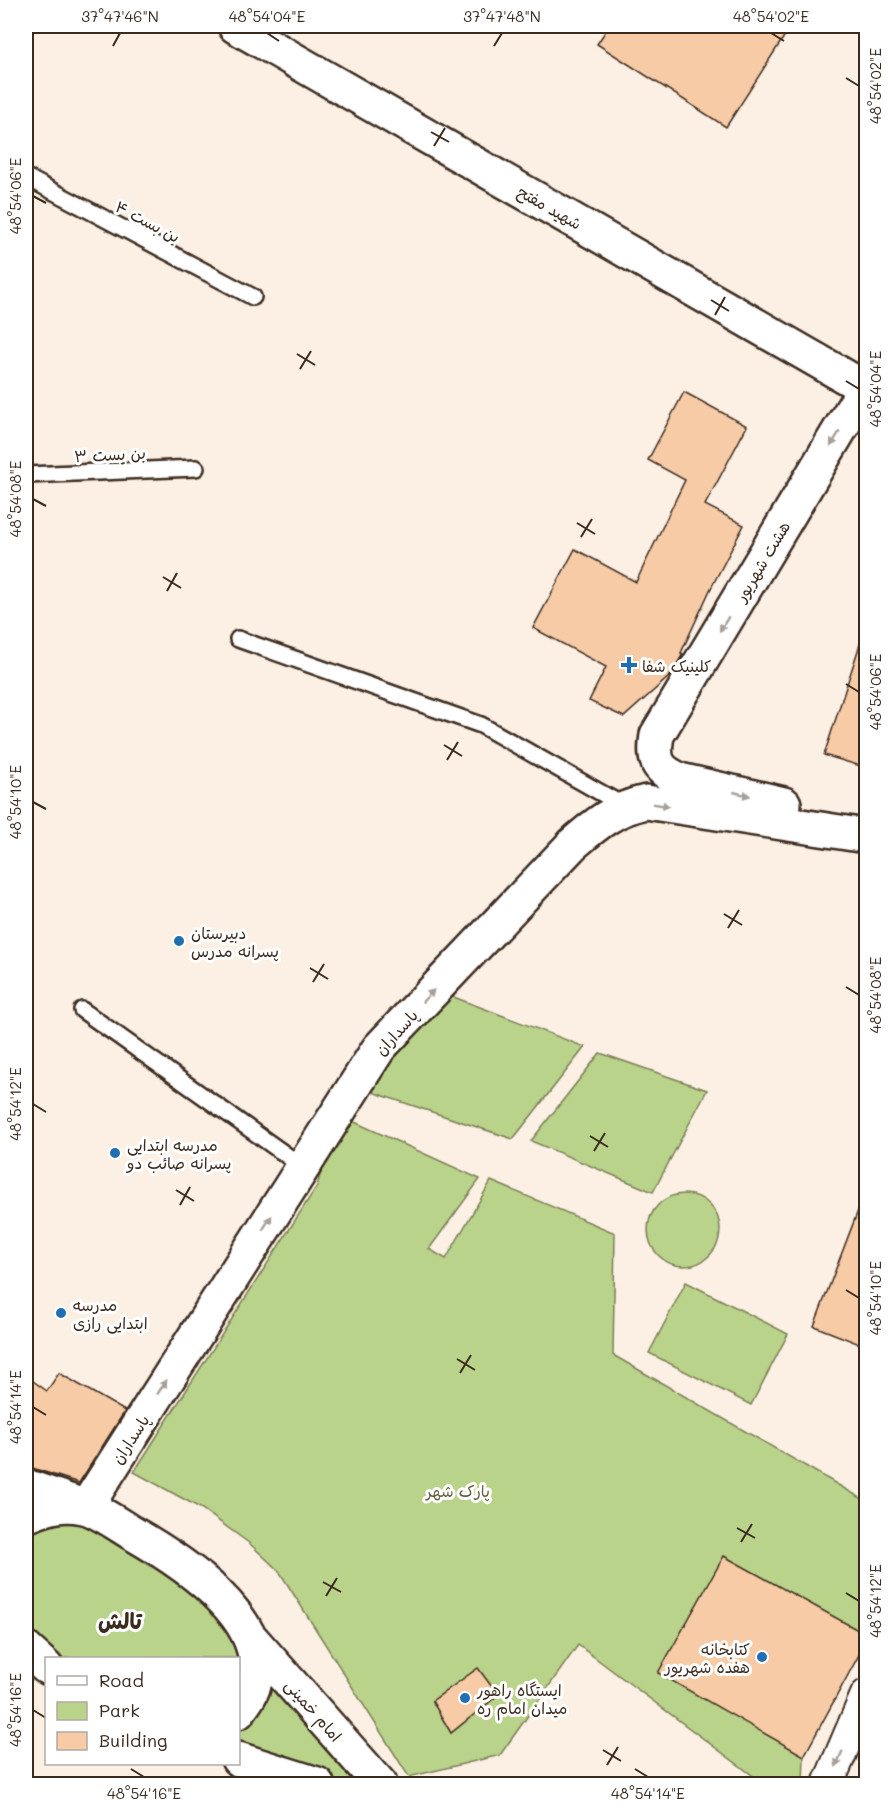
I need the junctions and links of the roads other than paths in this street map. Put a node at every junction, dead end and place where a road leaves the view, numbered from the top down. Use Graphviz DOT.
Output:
graph roads {
  1 [pos="235,26"];
  2 [pos="26,177"];
  3 [pos="254,297"];
  4 [pos="866,388"];
  5 [pos="196,468"];
  6 [pos="26,476"];
  7 [pos="238,639"];
  8 [pos="626,807"];
  9 [pos="867,822"];
  10 [pos="867,836"];
  11 [pos="82,1010"];
  12 [pos="303,1167"];
  13 [pos="26,1486"];
  14 [pos="85,1507"];
  15 [pos="26,1516"];
  16 [pos="249,1636"];
  17 [pos="867,1695"];
  18 [pos="240,1709"];
  19 [pos="240,1760"];
  20 [pos="317,1785"];
  21 [pos="380,1785"];
  22 [pos="828,1785"];
  1 -- 4 [label="street, شهید مفتح"];
  2 -- 3 [label="lane, بن بست ۴"];
  4 -- 9 [label="street, هشت شهریور, one-way"];
  5 -- 6 [label="lane, بن بست ۳"];
  7 -- 8 [label="lane"];
  8 -- 10 [label="street, پاسداران, one-way"];
  12 -- 8 [label="street, پاسداران, one-way"];
  11 -- 12 [label="lane"];
  14 -- 12 [label="street, پاسداران, one-way"];
  13 -- 14 [label="street"];
  14 -- 15 [label="street"];
  14 -- 16 [label="street"];
  16 -- 18 [label="street"];
  16 -- 21 [label="street, امام خمینی"];
  17 -- 22 [label="street, one-way"];
  19 -- 20 [label="street"];
}
